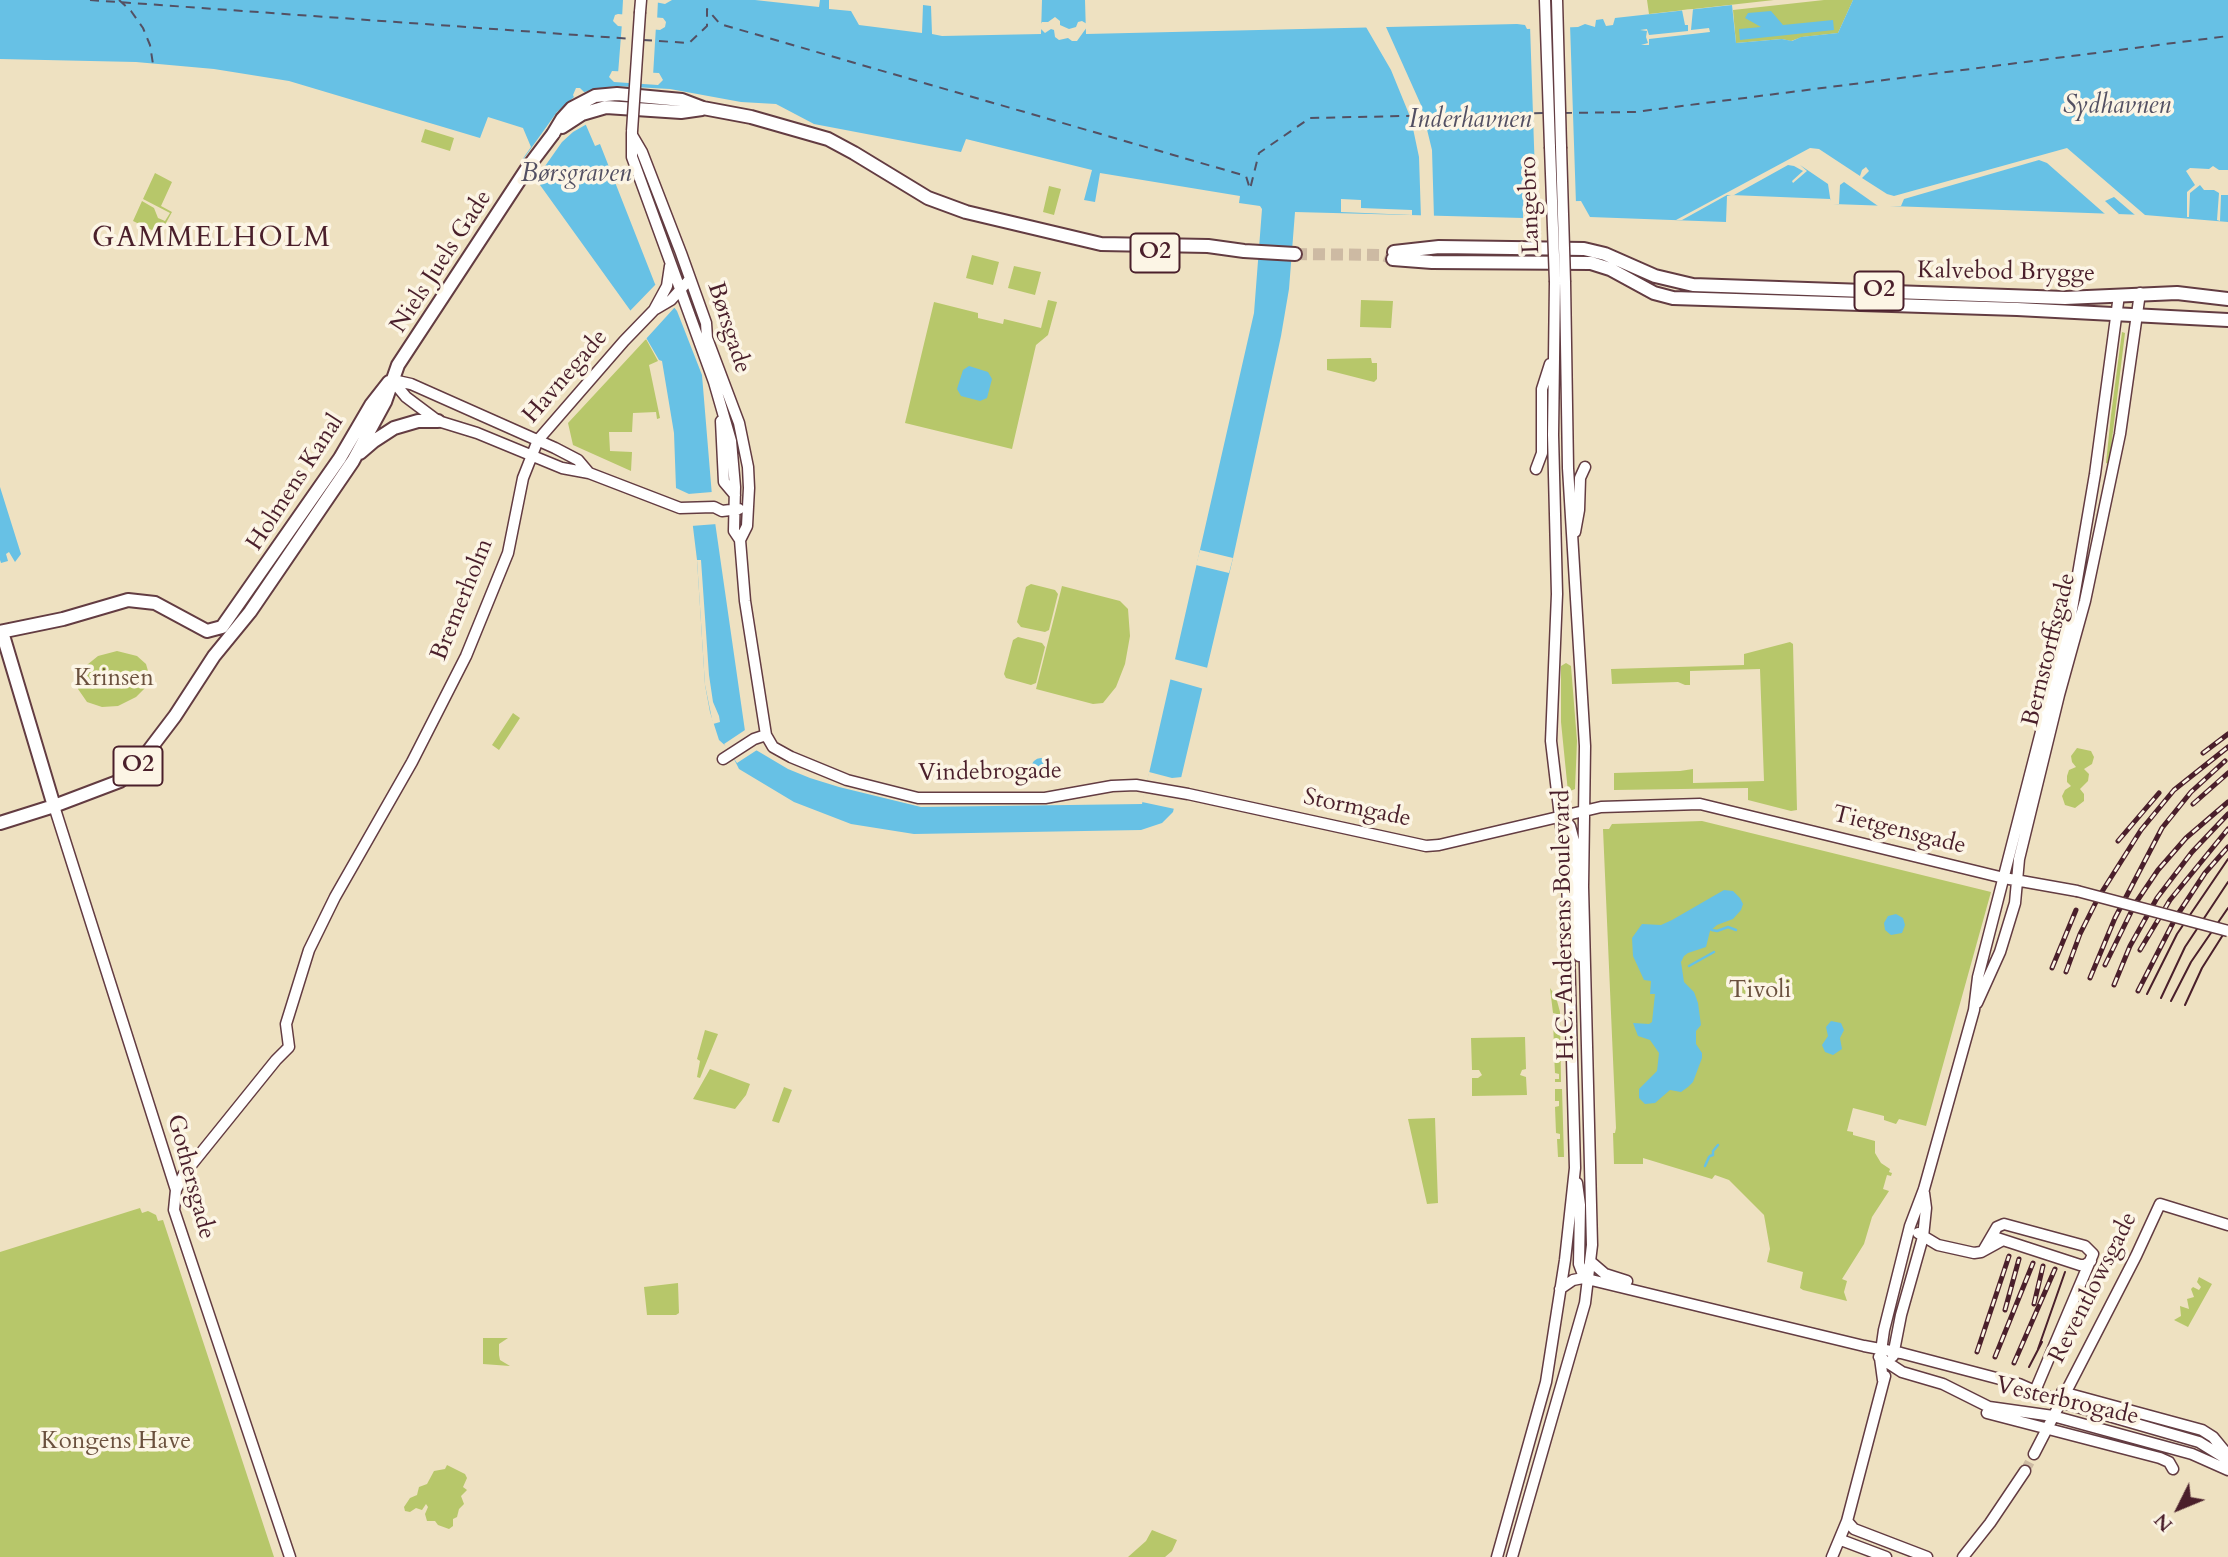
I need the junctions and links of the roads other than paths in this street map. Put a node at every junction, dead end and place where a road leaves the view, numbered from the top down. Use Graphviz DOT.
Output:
graph roads {
  1 [pos="641,0"];
  2 [pos="1545,0"];
  3 [pos="1557,0"];
  4 [pos="632,133"];
  5 [pos="1292,254"];
  6 [pos="670,259"];
  7 [pos="690,279"];
  8 [pos="1560,282"];
  9 [pos="681,290"];
  10 [pos="2140,293"];
  11 [pos="2119,295"];
  12 [pos="2228,299"];
  13 [pos="654,310"];
  14 [pos="2118,315"];
  15 [pos="2136,316"];
  16 [pos="2228,320"];
  17 [pos="1553,354"];
  18 [pos="392,380"];
  19 [pos="438,421"];
  20 [pos="538,440"];
  21 [pos="530,455"];
  22 [pos="352,461"];
  23 [pos="1585,467"];
  24 [pos="1536,469"];
  25 [pos="589,472"];
  26 [pos="749,488"];
  27 [pos="735,495"];
  28 [pos="714,507"];
  29 [pos="749,508"];
  30 [pos="734,510"];
  31 [pos="1573,539"];
  32 [pos="740,540"];
  33 [pos="211,631"];
  34 [pos="1,632"];
  35 [pos="206,667"];
  36 [pos="766,735"];
  37 [pos="727,756"];
  38 [pos="1146,787"];
  39 [pos="54,806"];
  40 [pos="1585,810"];
  41 [pos="1558,817"];
  42 [pos="0,823"];
  43 [pos="2004,878"];
  44 [pos="2016,880"];
  45 [pos="2228,931"];
  46 [pos="1585,982"];
  47 [pos="1974,1010"];
  48 [pos="1575,1168"];
  49 [pos="1924,1189"];
  50 [pos="176,1191"];
  51 [pos="1920,1201"];
  52 [pos="2228,1225"];
  53 [pos="1996,1230"];
  54 [pos="1923,1237"];
  55 [pos="2000,1241"];
  56 [pos="1983,1251"];
  57 [pos="2091,1261"];
  58 [pos="1591,1262"];
  59 [pos="1589,1279"];
  60 [pos="1560,1289"];
  61 [pos="1664,1296"];
  62 [pos="1894,1351"];
  63 [pos="1881,1353"];
  64 [pos="1890,1366"];
  65 [pos="1883,1380"];
  66 [pos="1546,1382"];
  67 [pos="1561,1389"];
  68 [pos="2066,1392"];
  69 [pos="2040,1393"];
  70 [pos="1971,1399"];
  71 [pos="2060,1402"];
  72 [pos="2053,1416"];
  73 [pos="2047,1428"];
  74 [pos="2034,1454"];
  75 [pos="2228,1458"];
  76 [pos="2173,1469"];
  77 [pos="2228,1470"];
  78 [pos="2025,1471"];
  79 [pos="1846,1521"];
  80 [pos="1840,1540"];
  81 [pos="290,1557"];
  82 [pos="1497,1557"];
  83 [pos="1512,1557"];
  84 [pos="1832,1557"];
  85 [pos="1886,1557"];
  86 [pos="1927,1557"];
  87 [pos="1963,1557"];
  1 -- 4 [label="street, bridge"];
  2 -- 8 [label="street, Langebro, bridge"];
  3 -- 8 [label="street, Langebro, bridge"];
  4 -- 6 [label="street, Børsgade"];
  4 -- 7 [label="street, Børsgade"];
  5 -- 18 [label="main road, Niels Juels Gade / O2, bridge"];
  6 -- 9 [label="street, Børsgade"];
  6 -- 13 [label="street"];
  7 -- 9 [label="street"];
  7 -- 26 [label="street, Børsgade"];
  8 -- 17 [label="street, H.C. Andersens Boulevard"];
  8 -- 31 [label="street, H.C. Andersens Boulevard"];
  9 -- 13 [label="street"];
  9 -- 27 [label="street, Børsgade"];
  10 -- 11 [label="main road, Kalvebod Brygge / O2"];
  10 -- 12 [label="main road, Kalvebod Brygge / O2"];
  10 -- 15 [label="street, Bernstorffsgade"];
  11 -- 14 [label="street, Bernstorffsgade"];
  11 -- 14 [label="main road, Kalvebod Brygge / O2"];
  13 -- 20 [label="street, Havnegade"];
  14 -- 15 [label="main road, Kalvebod Brygge / O2"];
  14 -- 43 [label="street, Bernstorffsgade"];
  15 -- 16 [label="main road, Kalvebod Brygge / O2"];
  15 -- 44 [label="street, Bernstorffsgade"];
  17 -- 24 [label="street"];
  17 -- 41 [label="street, H.C. Andersens Boulevard"];
  18 -- 19 [label="street"];
  18 -- 20 [label="street"];
  18 -- 22 [label="main road, Holmens Kanal / O2"];
  18 -- 33 [label="main road, Holmens Kanal / O2"];
  19 -- 21 [label="street"];
  19 -- 22 [label="main road"];
  20 -- 21 [label="street, Havnegade"];
  20 -- 25 [label="street"];
  21 -- 25 [label="street"];
  21 -- 50 [label="street, Bremerholm"];
  22 -- 35 [label="main road, Holmens Kanal / O2"];
  23 -- 31 [label="street"];
  25 -- 28 [label="street"];
  26 -- 27 [label="street"];
  26 -- 29 [label="street, Børsgade"];
  27 -- 28 [label="street"];
  27 -- 30 [label="street, Børsgade"];
  28 -- 30 [label="street"];
  29 -- 30 [label="street"];
  29 -- 32 [label="street, Børsgade"];
  30 -- 32 [label="street, Børsgade"];
  31 -- 40 [label="street, H.C. Andersens Boulevard"];
  32 -- 36 [label="street, Børsgade"];
  33 -- 34 [label="main road"];
  33 -- 35 [label="main road"];
  34 -- 39 [label="main road"];
  35 -- 39 [label="main road, O2"];
  36 -- 37 [label="street"];
  36 -- 38 [label="street, Vindebrogade"];
  38 -- 41 [label="street, Stormgade"];
  39 -- 42 [label="main road, O2"];
  39 -- 50 [label="street, Gothersgade"];
  40 -- 41 [label="street, Tietgensgade"];
  40 -- 43 [label="street, Tietgensgade"];
  40 -- 46 [label="street, H.C. Andersens Boulevard"];
  41 -- 46 [label="street"];
  41 -- 48 [label="street, H.C. Andersens Boulevard"];
  43 -- 44 [label="street, Tietgensgade"];
  43 -- 47 [label="street, Bernstorffsgade"];
  44 -- 45 [label="street, Tietgensgade, bridge"];
  44 -- 47 [label="street, Bernstorffsgade"];
  46 -- 58 [label="street, H.C. Andersens Boulevard"];
  47 -- 49 [label="street, Bernstorffsgade"];
  48 -- 59 [label="street"];
  48 -- 60 [label="street, H.C. Andersens Boulevard"];
  49 -- 51 [label="street, Bernstorffsgade"];
  49 -- 54 [label="street, Bernstorffsgade"];
  50 -- 81 [label="street, Gothersgade"];
  51 -- 54 [label="street"];
  51 -- 63 [label="street, Bernstorffsgade"];
  52 -- 68 [label="street, Reventlowsgade"];
  53 -- 55 [label="street"];
  53 -- 56 [label="street"];
  53 -- 57 [label="street"];
  54 -- 56 [label="street"];
  54 -- 62 [label="street, Bernstorffsgade"];
  55 -- 56 [label="street"];
  55 -- 57 [label="street"];
  57 -- 69 [label="street"];
  58 -- 59 [label="street, H.C. Andersens Boulevard"];
  58 -- 61 [label="street"];
  59 -- 60 [label="street"];
  59 -- 61 [label="street, Vesterbrogade"];
  59 -- 67 [label="street, H.C. Andersens Boulevard"];
  60 -- 66 [label="street, H.C. Andersens Boulevard"];
  61 -- 63 [label="street, Vesterbrogade"];
  62 -- 63 [label="street, Vesterbrogade"];
  62 -- 64 [label="street, Bernstorffsgade"];
  62 -- 69 [label="street, Vesterbrogade"];
  63 -- 64 [label="street, Vesterbrogade"];
  63 -- 65 [label="street, Bernstorffsgade"];
  64 -- 65 [label="street, Bernstorffsgade"];
  64 -- 70 [label="street, Vesterbrogade"];
  65 -- 79 [label="street"];
  66 -- 67 [label="street"];
  66 -- 82 [label="street, H.C. Andersens Boulevard"];
  67 -- 83 [label="street, H.C. Andersens Boulevard"];
  68 -- 69 [label="street"];
  68 -- 71 [label="street, Reventlowsgade"];
  68 -- 75 [label="street"];
  69 -- 71 [label="street, Vesterbrogade"];
  70 -- 72 [label="street, Vesterbrogade"];
  70 -- 73 [label="street"];
  71 -- 72 [label="street, Reventlowsgade"];
  71 -- 75 [label="street, Vesterbrogade"];
  72 -- 73 [label="street, Reventlowsgade"];
  72 -- 77 [label="street, Vesterbrogade"];
  73 -- 74 [label="street, Reventlowsgade"];
  73 -- 76 [label="street"];
  78 -- 87 [label="street"];
  79 -- 80 [label="street"];
  79 -- 86 [label="street"];
  80 -- 84 [label="street"];
  80 -- 85 [label="street"];
}
